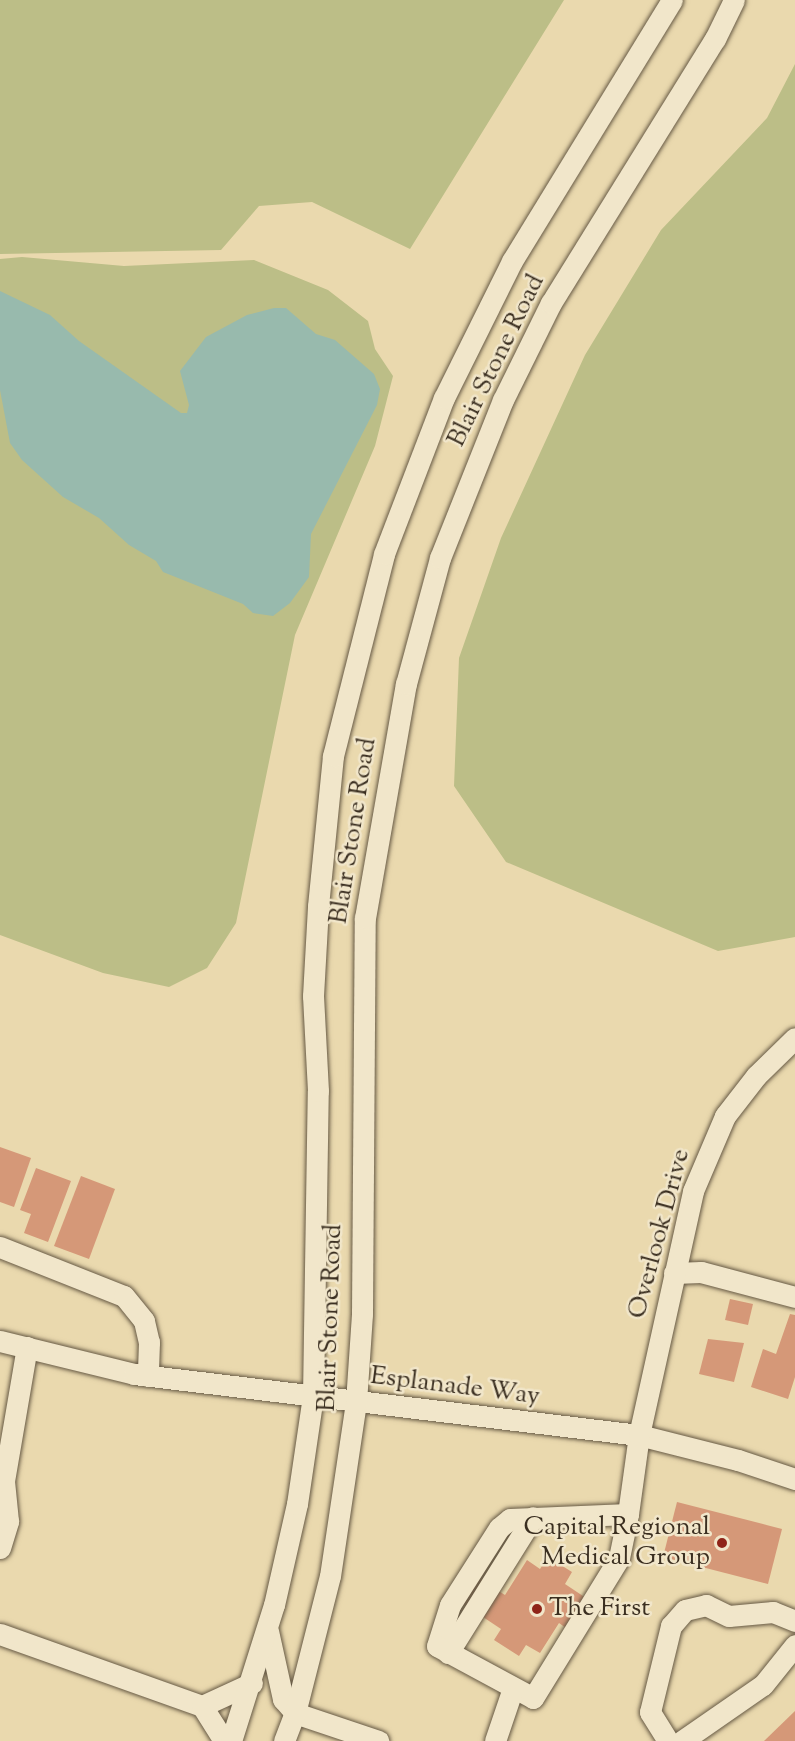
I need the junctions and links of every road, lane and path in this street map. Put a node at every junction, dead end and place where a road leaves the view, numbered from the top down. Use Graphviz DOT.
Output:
graph roads {
  1 [pos="672,0"];
  2 [pos="734,0"];
  3 [pos="795,1038"];
  4 [pos="0,1247"];
  5 [pos="674,1273"];
  6 [pos="795,1297"];
  7 [pos="0,1341"];
  8 [pos="27,1347"];
  9 [pos="148,1376"];
  10 [pos="313,1396"];
  11 [pos="356,1402"];
  12 [pos="639,1435"];
  13 [pos="795,1479"];
  14 [pos="628,1514"];
  15 [pos="0,1548"];
  16 [pos="795,1621"];
  17 [pos="267,1627"];
  18 [pos="0,1634"];
  19 [pos="795,1645"];
  20 [pos="252,1683"];
  21 [pos="513,1688"];
  22 [pos="202,1706"];
  23 [pos="295,1713"];
  24 [pos="224,1741"];
  25 [pos="231,1741"];
  26 [pos="284,1741"];
  27 [pos="378,1741"];
  28 [pos="495,1741"];
  29 [pos="668,1741"];
  30 [pos="682,1741"];
  1 -- 10 [label="street, Blair Stone Road"];
  2 -- 11 [label="street, Blair Stone Road"];
  3 -- 5 [label="street, Overlook Drive"];
  4 -- 9 [label="street"];
  5 -- 6 [label="street"];
  5 -- 12 [label="street, Overlook Drive"];
  7 -- 8 [label="street, Esplanade Way"];
  8 -- 9 [label="street, Esplanade Way"];
  8 -- 15 [label="street"];
  9 -- 10 [label="street, Esplanade Way"];
  10 -- 11 [label="street, Esplanade Way"];
  10 -- 17 [label="street, Blair Stone Road"];
  11 -- 12 [label="street, Esplanade Way"];
  11 -- 23 [label="street, Blair Stone Road"];
  12 -- 13 [label="street, Esplanade Way"];
  12 -- 14 [label="street, Overlook Drive"];
  14 -- 21 [label="street, Overlook Drive"];
  14 -- 21 [label="street"];
  16 -- 29 [label="street"];
  17 -- 20 [label="street, Blair Stone Road"];
  17 -- 23 [label="street"];
  18 -- 22 [label="street"];
  19 -- 30 [label="street"];
  20 -- 22 [label="street"];
  20 -- 25 [label="street, Blair Stone Road"];
  21 -- 28 [label="street"];
  22 -- 24 [label="street"];
  23 -- 26 [label="street, Blair Stone Road"];
  23 -- 27 [label="street"];
}
